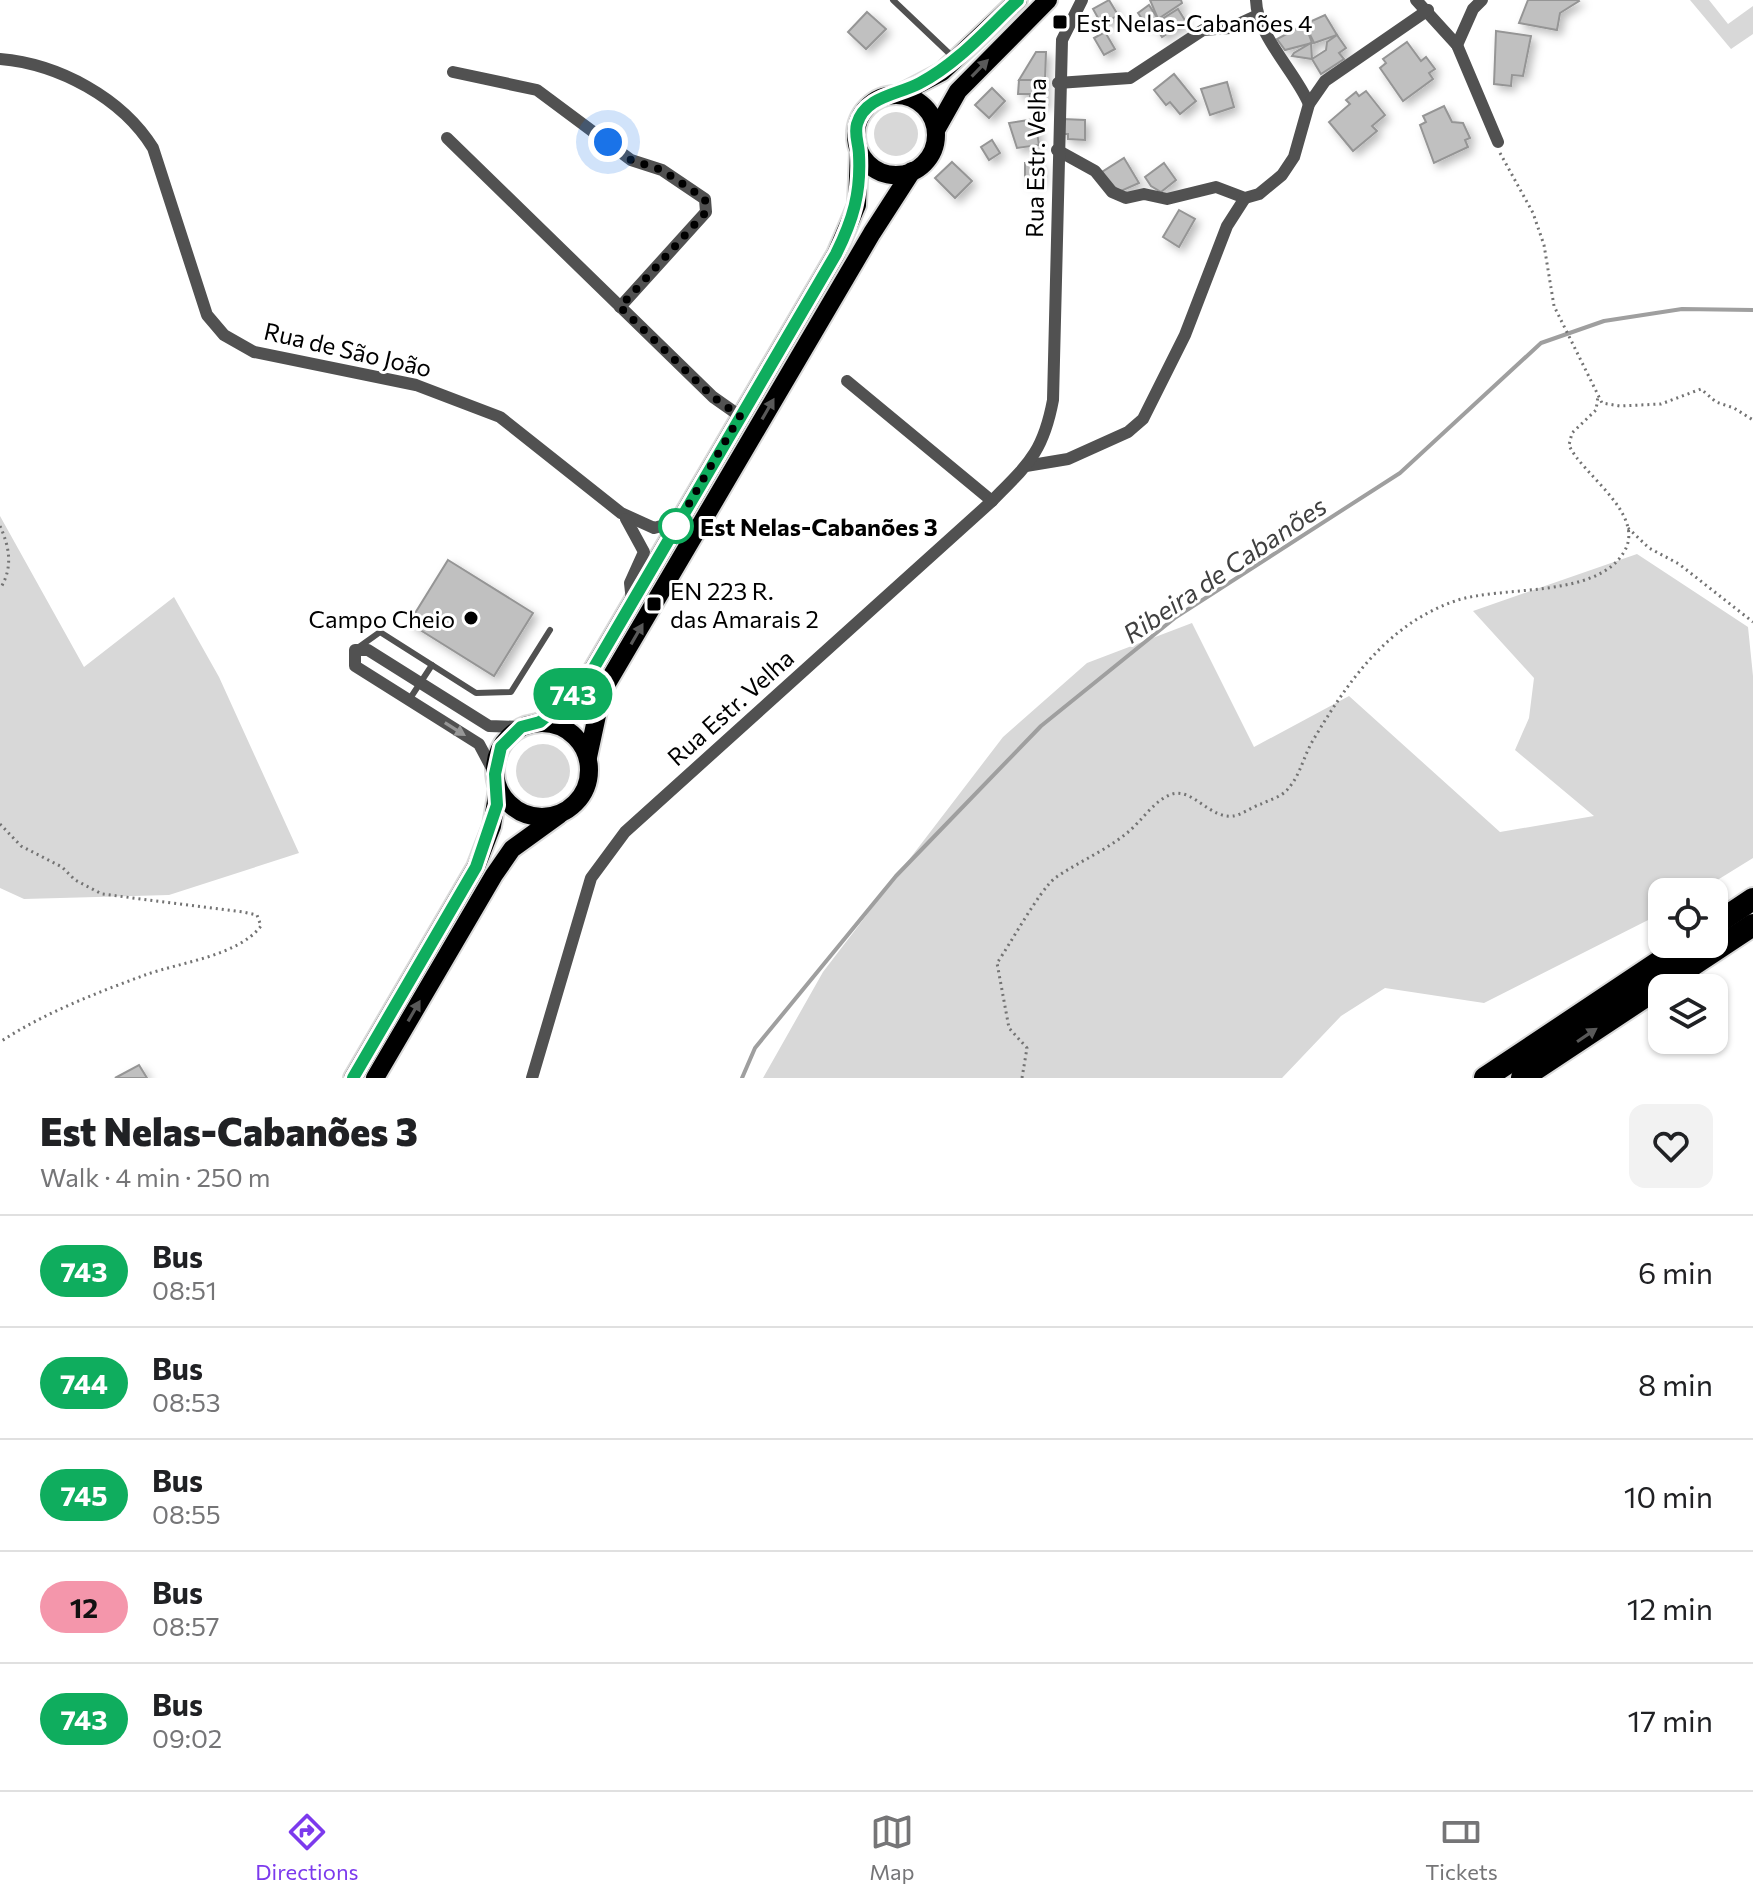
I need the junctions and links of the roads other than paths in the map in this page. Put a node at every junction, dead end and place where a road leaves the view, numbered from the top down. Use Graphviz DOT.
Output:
graph roads {
  1 [pos="893,0"];
  2 [pos="1018,0"];
  3 [pos="1048,0"];
  4 [pos="1082,0"];
  5 [pos="1256,0"];
  6 [pos="1416,0"];
  7 [pos="1482,0"];
  8 [pos="1428,10"];
  9 [pos="1256,16"];
  10 [pos="1457,45"];
  11 [pos="0,59"];
  12 [pos="955,59"];
  13 [pos="453,72"];
  14 [pos="1058,83"];
  15 [pos="898,95"];
  16 [pos="1309,104"];
  17 [pos="936,130"];
  18 [pos="447,138"];
  19 [pos="1498,142"];
  20 [pos="1057,150"];
  21 [pos="859,151"];
  22 [pos="912,171"];
  23 [pos="1245,198"];
  24 [pos="620,307"];
  25 [pos="847,381"];
  26 [pos="740,416"];
  27 [pos="1026,466"];
  28 [pos="992,501"];
  29 [pos="621,513"];
  30 [pos="679,521"];
  31 [pos="632,601"];
  32 [pos="550,630"];
  33 [pos="355,650"];
  34 [pos="432,665"];
  35 [pos="420,683"];
  36 [pos="409,700"];
  37 [pos="530,725"];
  38 [pos="588,757"];
  39 [pos="497,781"];
  40 [pos="559,815"];
  41 [pos="1753,899"];
  42 [pos="1728,916"];
  43 [pos="1753,925"];
  44 [pos="1665,958"];
  45 [pos="353,1078"];
  46 [pos="375,1078"];
  47 [pos="532,1078"];
  48 [pos="1485,1078"];
  49 [pos="1522,1078"];
  1 -- 12 [label="lane"];
  2 -- 12 [label="main road"];
  17 -- 3 [label="main road, one-way"];
  4 -- 14 [label="street, Rua Estr. Velha"];
  5 -- 9 [label="street"];
  6 -- 8 [label="street"];
  7 -- 10 [label="street"];
  8 -- 10 [label="street"];
  8 -- 16 [label="street"];
  9 -- 14 [label="street"];
  9 -- 16 [label="street"];
  10 -- 19 [label="street"];
  11 -- 29 [label="street, Rua de São João"];
  12 -- 15 [label="main road"];
  13 -- 24 [label="street"];
  14 -- 20 [label="street, Rua Estr. Velha"];
  15 -- 17 [label="main road"];
  15 -- 21 [label="main road"];
  16 -- 23 [label="street"];
  17 -- 22 [label="main road"];
  18 -- 24 [label="street"];
  20 -- 23 [label="street"];
  20 -- 27 [label="street, Rua Estr. Velha"];
  21 -- 22 [label="main road"];
  21 -- 26 [label="main road"];
  38 -- 22 [label="main road, one-way"];
  23 -- 27 [label="street"];
  24 -- 26 [label="street"];
  25 -- 28 [label="street"];
  26 -- 30 [label="main road"];
  27 -- 28 [label="street, Rua Estr. Velha"];
  28 -- 47 [label="street, Rua Estr. Velha"];
  29 -- 30 [label="street"];
  29 -- 31 [label="street"];
  30 -- 31 [label="main road"];
  31 -- 37 [label="main road"];
  32 -- 34 [label="lane"];
  33 -- 34 [label="lane"];
  33 -- 35 [label="street"];
  33 -- 36 [label="street"];
  34 -- 35 [label="lane"];
  35 -- 36 [label="lane"];
  35 -- 37 [label="street"];
  36 -- 39 [label="street, one-way"];
  37 -- 38 [label="main road"];
  37 -- 39 [label="main road"];
  38 -- 40 [label="main road"];
  39 -- 40 [label="main road"];
  39 -- 45 [label="main road"];
  46 -- 40 [label="main road, one-way"];
  41 -- 42 [label="highway"];
  49 -- 43 [label="highway, one-way"];
  44 -- 48 [label="highway"];
}
